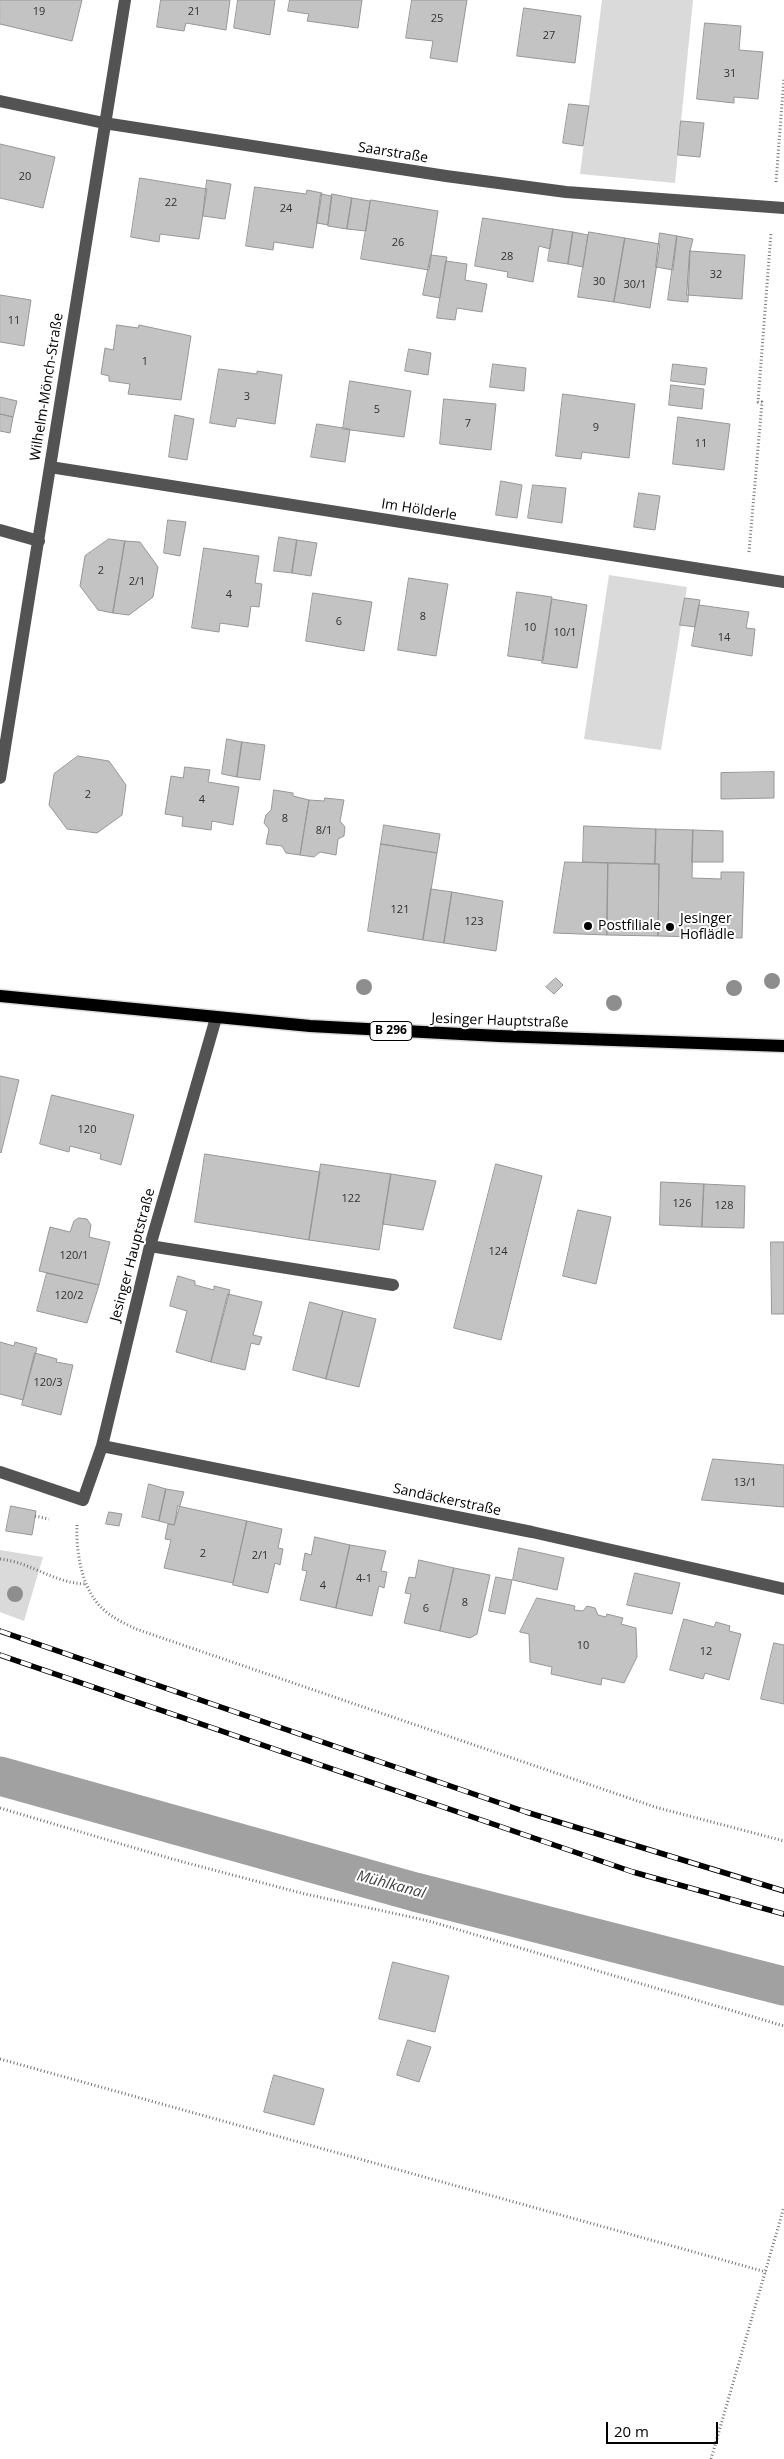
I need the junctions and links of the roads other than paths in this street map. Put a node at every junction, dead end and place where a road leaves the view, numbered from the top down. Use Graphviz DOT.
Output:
graph roads {
  1 [pos="125,0"];
  2 [pos="0,100"];
  3 [pos="104,123"];
  4 [pos="784,208"];
  5 [pos="50,466"];
  6 [pos="0,530"];
  7 [pos="39,541"];
  8 [pos="784,582"];
  9 [pos="0,778"];
  10 [pos="0,996"];
  11 [pos="216,1018"];
  12 [pos="784,1046"];
  13 [pos="150,1246"];
  14 [pos="393,1285"];
  15 [pos="102,1446"];
  16 [pos="0,1472"];
  17 [pos="784,1589"];
  1 -- 3 [label="street, Wilhelm-Mönch-Straße"];
  2 -- 3 [label="street, Saarstraße"];
  3 -- 4 [label="street, Saarstraße"];
  3 -- 5 [label="street, Wilhelm-Mönch-Straße"];
  5 -- 7 [label="street, Wilhelm-Mönch-Straße"];
  5 -- 8 [label="street, Im Hölderle"];
  6 -- 7 [label="street"];
  7 -- 9 [label="street, Wilhelm-Mönch-Straße"];
  10 -- 11 [label="main road, Jesinger Hauptstraße / B 296"];
  11 -- 12 [label="main road, Jesinger Hauptstraße / B 296"];
  11 -- 13 [label="street, Jesinger Hauptstraße"];
  13 -- 14 [label="street"];
  13 -- 15 [label="street, Jesinger Hauptstraße"];
  15 -- 16 [label="street, Jesinger Hauptstraße"];
  15 -- 17 [label="street, Sandäckerstraße"];
}
